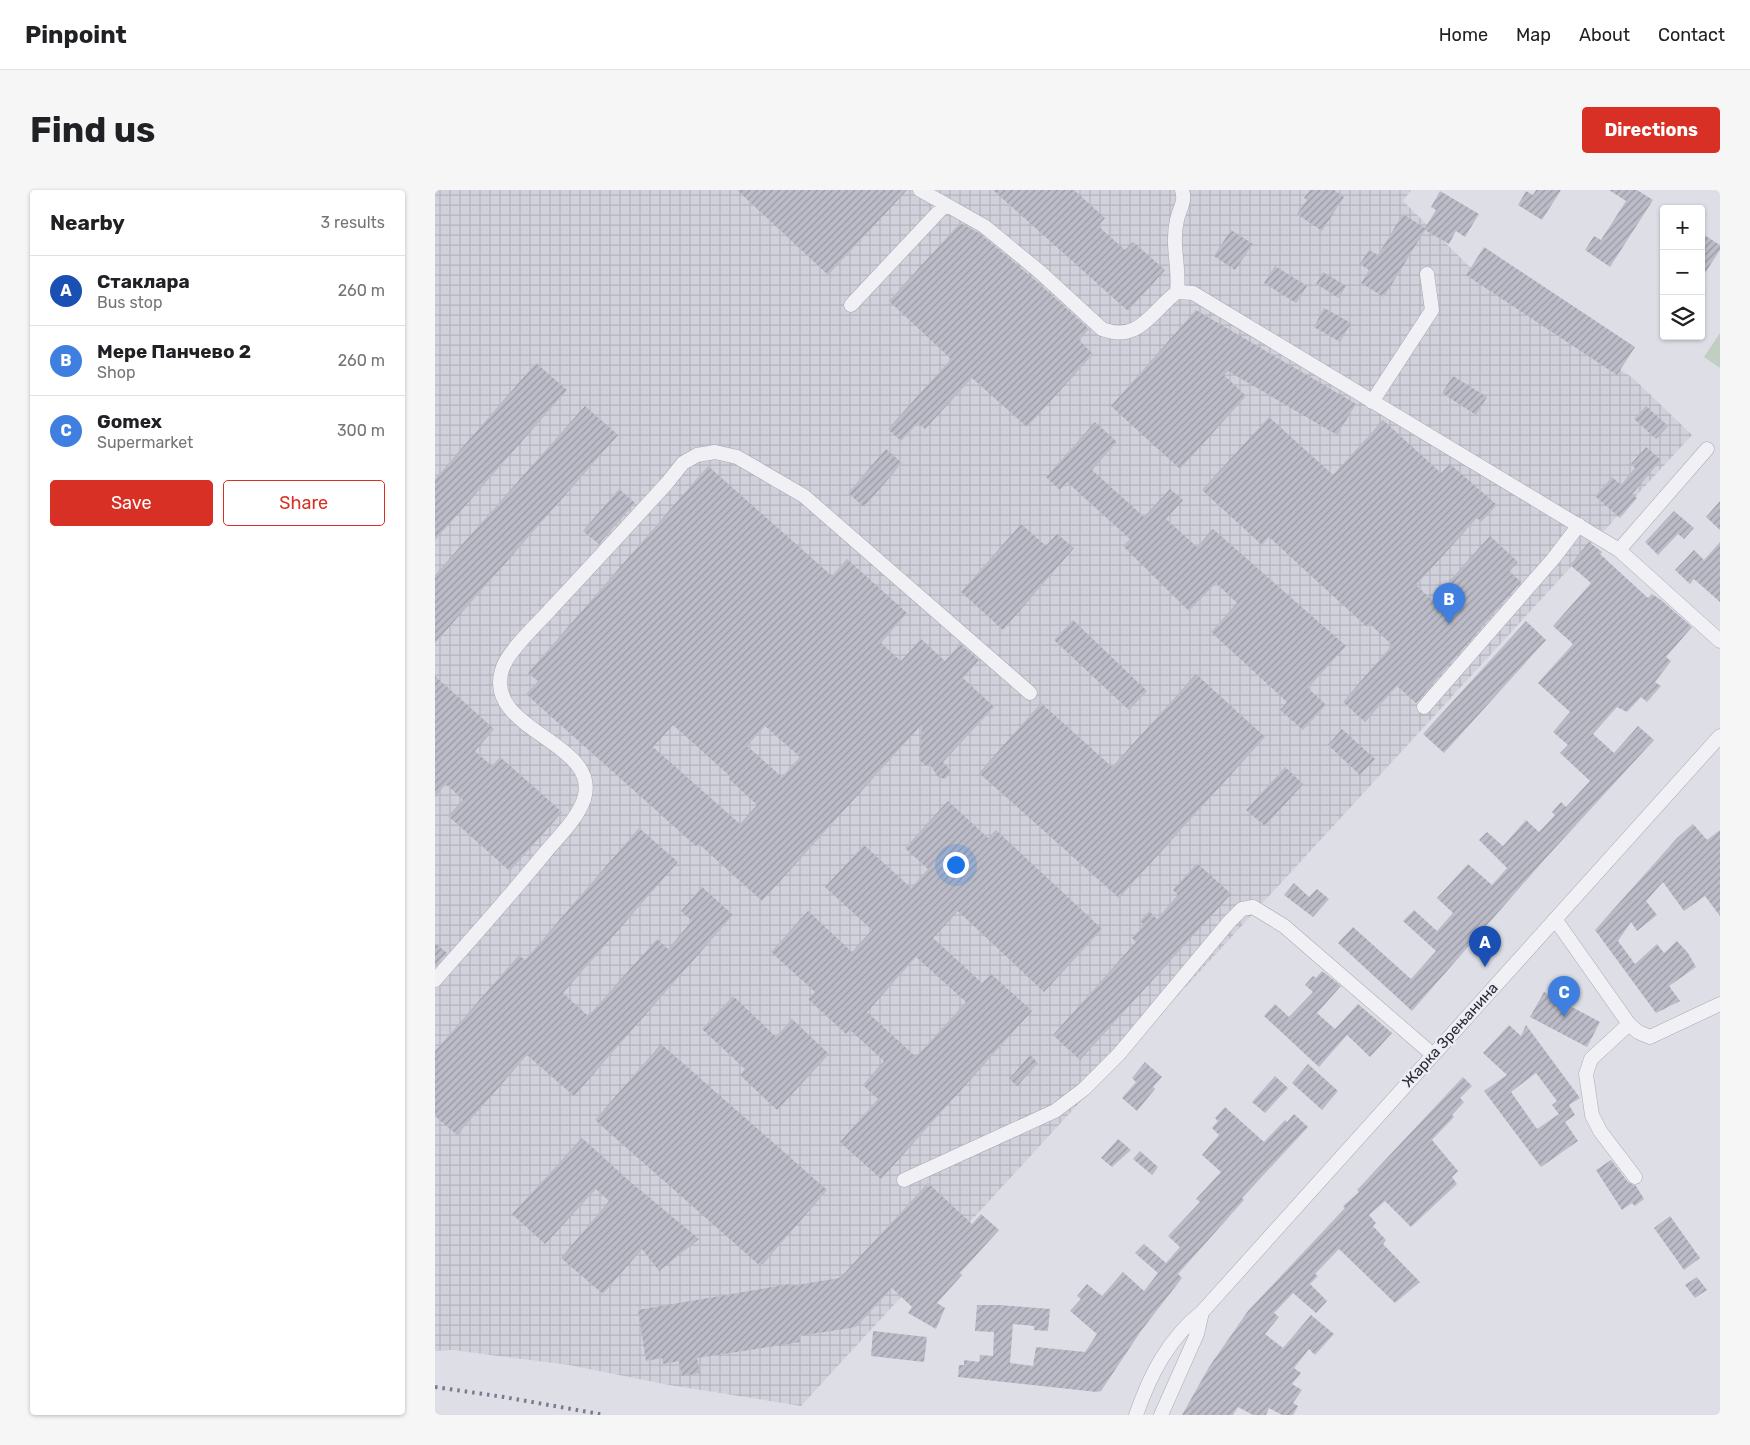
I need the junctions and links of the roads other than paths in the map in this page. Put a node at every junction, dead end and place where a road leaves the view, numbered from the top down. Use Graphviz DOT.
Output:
graph roads {
  1 [pos="920,190"];
  2 [pos="1182,190"];
  3 [pos="945,205"];
  4 [pos="1427,274"];
  5 [pos="1177,292"];
  6 [pos="851,305"];
  7 [pos="1371,402"];
  8 [pos="1707,449"];
  9 [pos="1579,525"];
  10 [pos="1619,550"];
  11 [pos="1720,641"];
  12 [pos="1030,693"];
  13 [pos="1424,707"];
  14 [pos="1720,736"];
  15 [pos="1555,919"];
  16 [pos="435,980"];
  17 [pos="1720,1004"];
  18 [pos="1629,1024"];
  19 [pos="1433,1054"];
  20 [pos="1635,1178"];
  21 [pos="904,1180"];
  22 [pos="1202,1312"];
  23 [pos="1136,1415"];
  24 [pos="1161,1415"];
  1 -- 3 [label="street"];
  2 -- 5 [label="street"];
  3 -- 5 [label="street"];
  3 -- 6 [label="street"];
  4 -- 7 [label="street"];
  5 -- 7 [label="street"];
  7 -- 9 [label="street"];
  8 -- 10 [label="street"];
  9 -- 10 [label="street"];
  9 -- 13 [label="street"];
  10 -- 11 [label="street"];
  12 -- 16 [label="street"];
  14 -- 15 [label="street, Жарка Зрењанина"];
  15 -- 18 [label="street"];
  15 -- 19 [label="street, Жарка Зрењанина"];
  17 -- 18 [label="street"];
  18 -- 20 [label="street"];
  19 -- 21 [label="street"];
  19 -- 22 [label="street, Жарка Зрењанина"];
  22 -- 23 [label="street, Жарка Зрењанина"];
  22 -- 24 [label="street, Жарка Зрењанина"];
}
